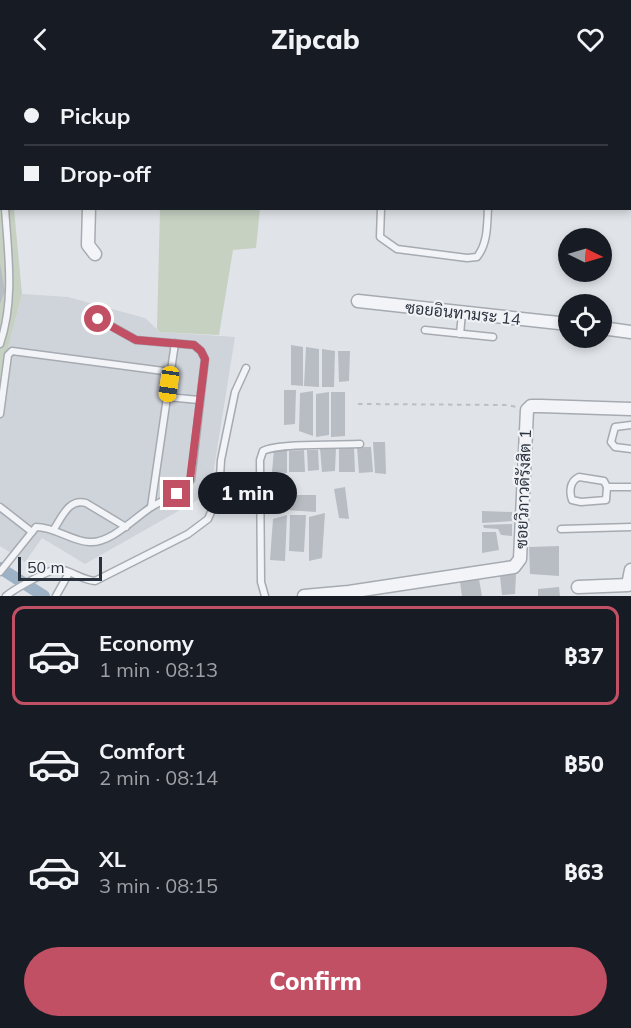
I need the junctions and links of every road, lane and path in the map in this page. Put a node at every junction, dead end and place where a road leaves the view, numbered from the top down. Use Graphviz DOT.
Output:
graph roads {
  1 [pos="5,210"];
  2 [pos="89,210"];
  3 [pos="381,210"];
  4 [pos="489,210"];
  5 [pos="94,254"];
  6 [pos="358,301"];
  7 [pos="462,312"];
  8 [pos="90,317"];
  9 [pos="558,323"];
  10 [pos="612,329"];
  11 [pos="426,330"];
  12 [pos="631,332"];
  13 [pos="460,334"];
  14 [pos="493,337"];
  15 [pos="175,343"];
  16 [pos="0,344"];
  17 [pos="246,368"];
  18 [pos="171,372"];
  19 [pos="167,397"];
  20 [pos="199,400"];
  21 [pos="358,404"];
  22 [pos="527,410"];
  23 [pos="631,410"];
  24 [pos="0,414"];
  25 [pos="631,425"];
  26 [pos="360,444"];
  27 [pos="631,449"];
  28 [pos="607,487"];
  29 [pos="631,487"];
  30 [pos="0,507"];
  31 [pos="151,507"];
  32 [pos="126,527"];
  33 [pos="631,527"];
  34 [pos="54,529"];
  35 [pos="561,529"];
  36 [pos="32,532"];
  37 [pos="631,570"];
  38 [pos="0,572"];
  39 [pos="69,573"];
  40 [pos="578,587"];
  41 [pos="6,596"];
  42 [pos="56,596"];
  43 [pos="265,596"];
  44 [pos="304,596"];
  1 -- 16 [label="lane"];
  2 -- 5 [label="street"];
  3 -- 4 [label="lane"];
  6 -- 7 [label="street, ซอยอินทามระ 14"];
  7 -- 9 [label="street, ซอยอินทามระ 14"];
  7 -- 13 [label="lane"];
  8 -- 15 [label="lane"];
  10 -- 12 [label="street"];
  11 -- 13 [label="lane"];
  13 -- 14 [label="lane"];
  15 -- 18 [label="lane"];
  15 -- 20 [label="lane"];
  17 -- 39 [label="lane"];
  18 -- 19 [label="lane"];
  18 -- 24 [label="lane"];
  19 -- 20 [label="lane"];
  19 -- 31 [label="lane"];
  20 -- 31 [label="lane"];
  21 -- 22 [label="path"];
  22 -- 23 [label="street, ซอยวิภาวดีรังสิต 1"];
  22 -- 44 [label="street, ซอยวิภาวดีรังสิต 1"];
  25 -- 27 [label="lane"];
  26 -- 43 [label="lane"];
  28 -- 28 [label="lane"];
  28 -- 29 [label="lane"];
  30 -- 36 [label="lane"];
  31 -- 32 [label="lane"];
  32 -- 34 [label="lane"];
  32 -- 34 [label="lane"];
  33 -- 35 [label="lane"];
  34 -- 36 [label="lane"];
  36 -- 38 [label="lane"];
  37 -- 40 [label="street"];
  39 -- 41 [label="lane"];
  39 -- 42 [label="lane"];
}
